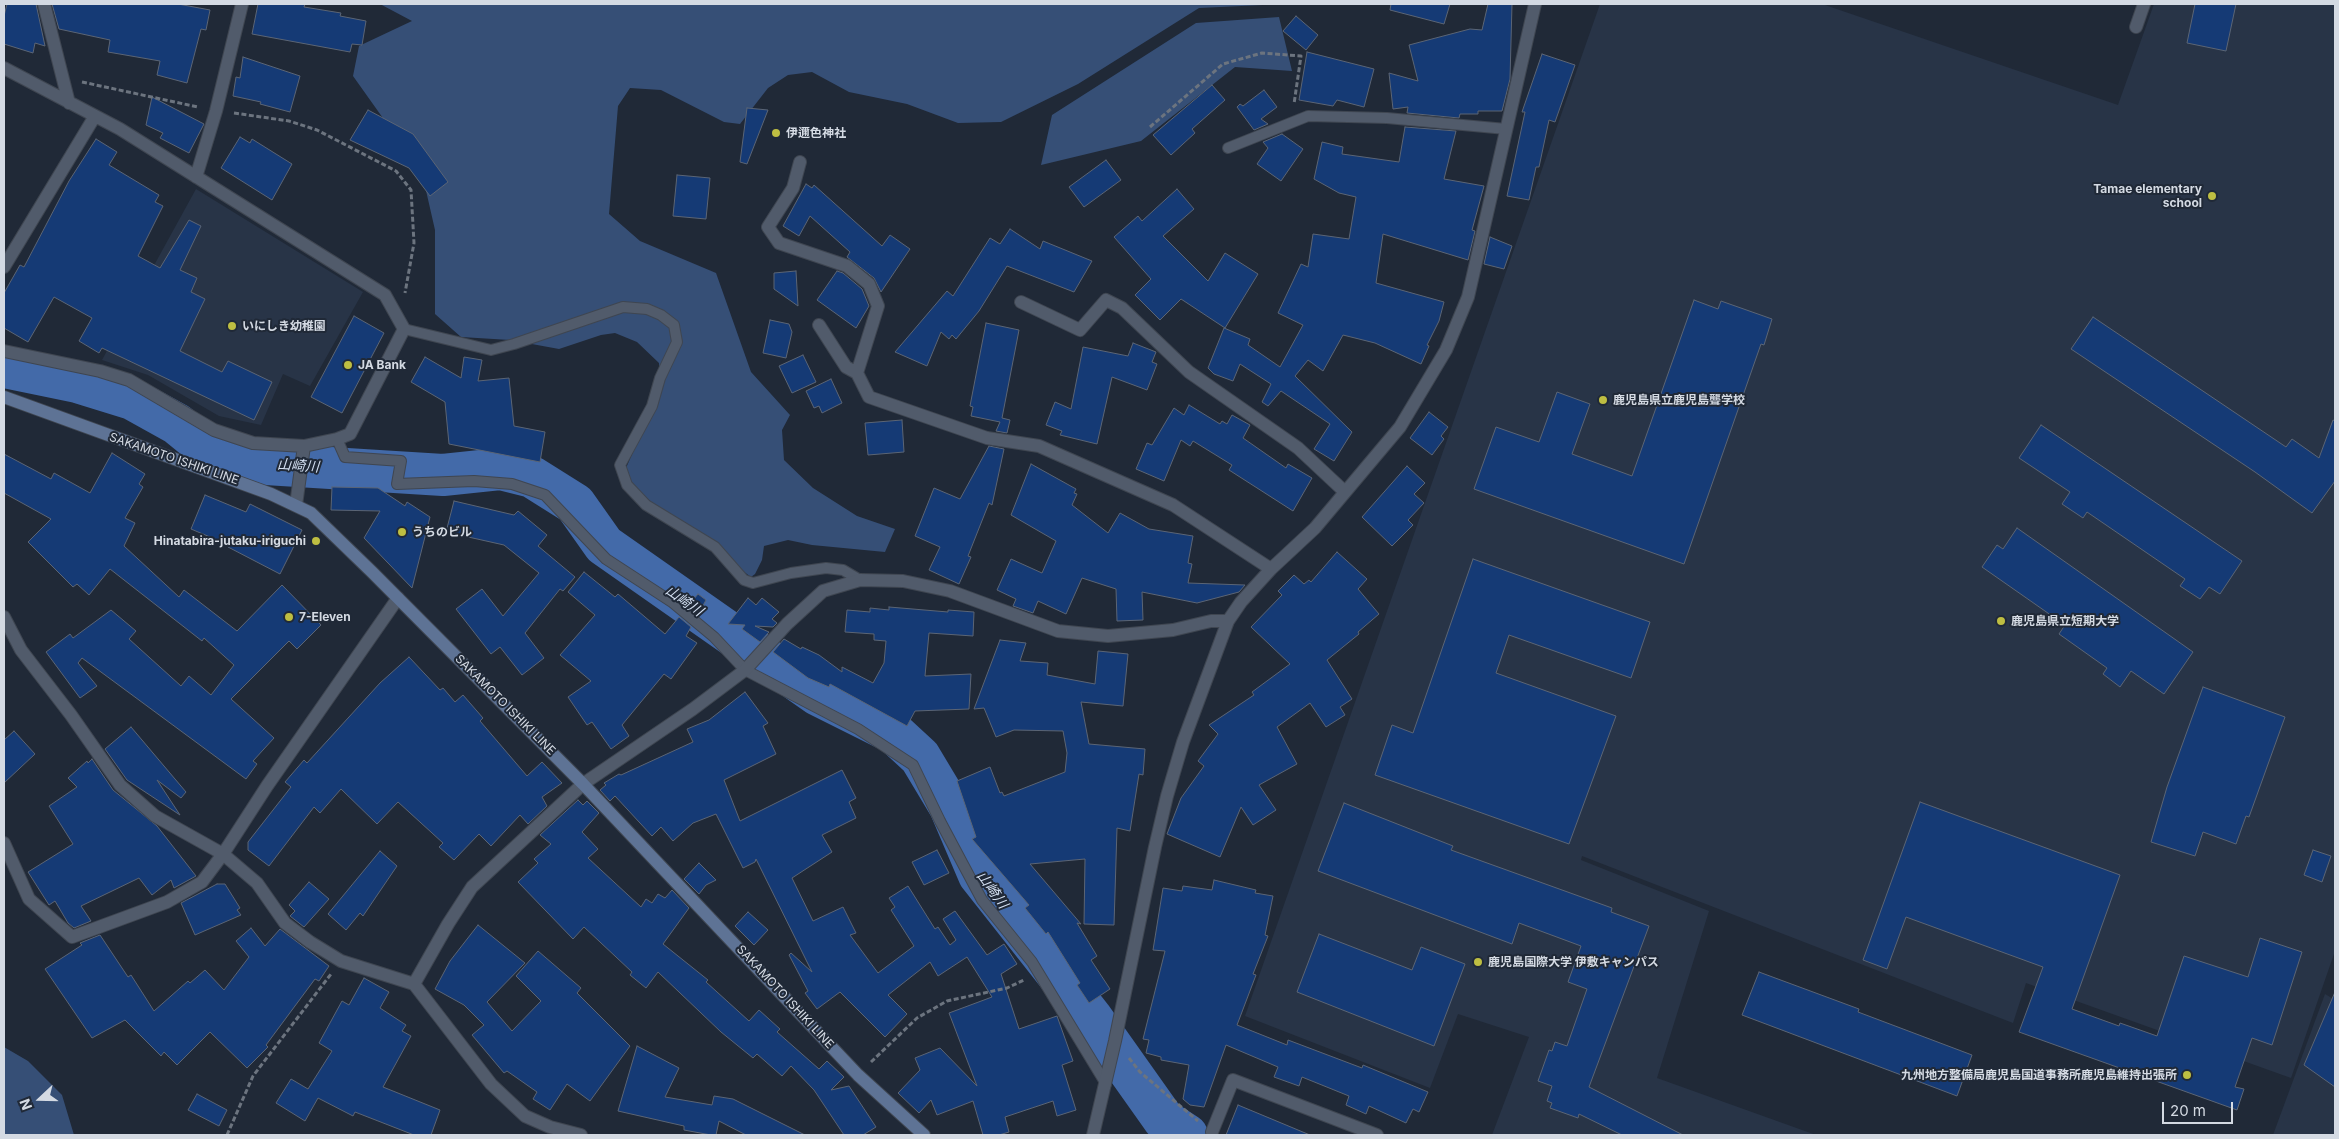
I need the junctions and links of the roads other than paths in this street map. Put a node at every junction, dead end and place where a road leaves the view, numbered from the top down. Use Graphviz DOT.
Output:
graph roads {
  1 [pos="44,4"];
  2 [pos="242,4"];
  3 [pos="1535,4"];
  4 [pos="2144,4"];
  5 [pos="2136,28"];
  6 [pos="4,68"];
  7 [pos="69,103"];
  8 [pos="95,116"];
  9 [pos="1506,129"];
  10 [pos="1228,148"];
  11 [pos="800,162"];
  12 [pos="196,176"];
  13 [pos="4,267"];
  14 [pos="1021,302"];
  15 [pos="818,325"];
  16 [pos="404,329"];
  17 [pos="4,352"];
  18 [pos="857,373"];
  19 [pos="4,398"];
  20 [pos="337,439"];
  21 [pos="304,446"];
  22 [pos="1345,492"];
  23 [pos="296,505"];
  24 [pos="1271,569"];
  25 [pos="860,580"];
  26 [pos="398,598"];
  27 [pos="4,617"];
  28 [pos="1228,621"];
  29 [pos="745,670"];
  30 [pos="583,784"];
  31 [pos="4,843"];
  32 [pos="223,854"];
  33 [pos="414,984"];
  34 [pos="1106,1084"];
  35 [pos="1212,1132"];
  36 [pos="581,1135"];
  37 [pos="924,1135"];
  38 [pos="1093,1135"];
  39 [pos="1377,1135"];
  1 -- 7 [label="street"];
  2 -- 12 [label="street"];
  3 -- 9 [label="street"];
  4 -- 5 [label="street"];
  6 -- 7 [label="street"];
  7 -- 8 [label="street"];
  8 -- 12 [label="street"];
  8 -- 13 [label="street"];
  9 -- 10 [label="lane"];
  9 -- 22 [label="street"];
  11 -- 18 [label="street"];
  12 -- 16 [label="street"];
  14 -- 22 [label="street"];
  15 -- 18 [label="street"];
  16 -- 20 [label="street"];
  16 -- 25 [label="lane"];
  17 -- 21 [label="street"];
  18 -- 24 [label="street"];
  19 -- 23 [label="main road, SAKAMOTO ISHIKI LINE"];
  20 -- 21 [label="street"];
  20 -- 29 [label="lane"];
  21 -- 23 [label="street"];
  22 -- 24 [label="street"];
  23 -- 26 [label="main road, SAKAMOTO ISHIKI LINE"];
  24 -- 28 [label="street"];
  25 -- 28 [label="street"];
  25 -- 29 [label="street"];
  26 -- 30 [label="main road, SAKAMOTO ISHIKI LINE"];
  26 -- 32 [label="street"];
  27 -- 32 [label="street"];
  28 -- 34 [label="street"];
  29 -- 30 [label="street"];
  29 -- 34 [label="lane"];
  30 -- 33 [label="street"];
  30 -- 37 [label="main road, SAKAMOTO ISHIKI LINE"];
  31 -- 32 [label="street"];
  32 -- 33 [label="street"];
  33 -- 36 [label="street"];
  34 -- 38 [label="street"];
  35 -- 39 [label="street"];
}
